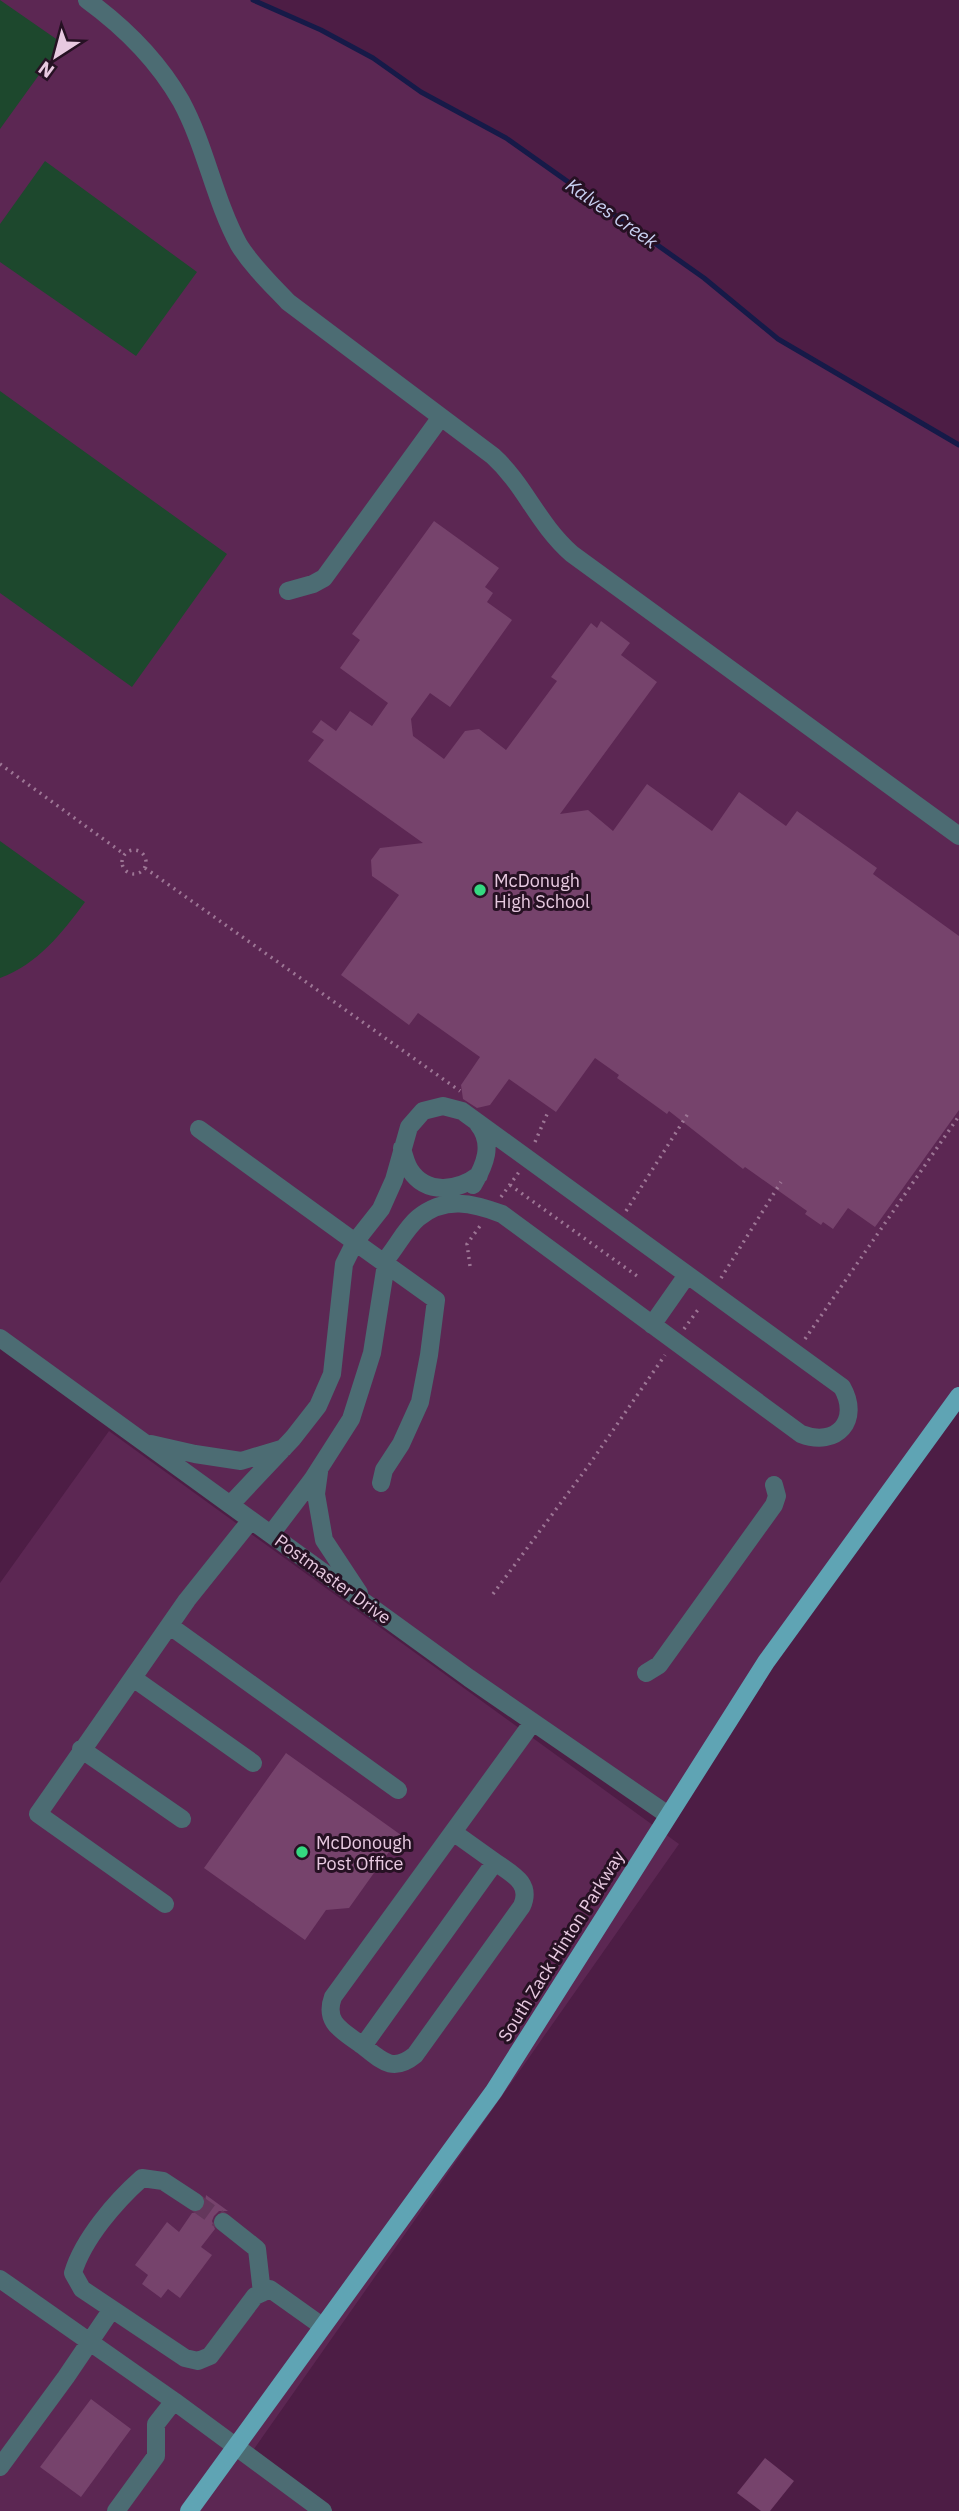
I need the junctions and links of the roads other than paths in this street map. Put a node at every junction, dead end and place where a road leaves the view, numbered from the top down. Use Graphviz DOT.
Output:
graph roads {
  1 [pos="87,0"];
  2 [pos="441,417"];
  3 [pos="288,591"];
  4 [pos="959,836"];
  5 [pos="478,1123"];
  6 [pos="199,1129"];
  7 [pos="402,1149"];
  8 [pos="479,1175"];
  9 [pos="435,1188"];
  10 [pos="460,1202"];
  11 [pos="355,1242"];
  12 [pos="386,1264"];
  13 [pos="687,1275"];
  14 [pos="652,1325"];
  15 [pos="0,1338"];
  16 [pos="959,1396"];
  17 [pos="144,1442"];
  18 [pos="284,1448"];
  19 [pos="319,1468"];
  20 [pos="381,1483"];
  21 [pos="774,1485"];
  22 [pos="230,1505"];
  23 [pos="251,1520"];
  24 [pos="271,1534"];
  25 [pos="365,1602"];
  26 [pos="170,1626"];
  27 [pos="646,1672"];
  28 [pos="133,1678"];
  29 [pos="533,1722"];
  30 [pos="81,1748"];
  31 [pos="253,1763"];
  32 [pos="398,1790"];
  33 [pos="668,1815"];
  34 [pos="182,1819"];
  35 [pos="453,1832"];
  36 [pos="495,1862"];
  37 [pos="165,1904"];
  38 [pos="363,2046"];
  39 [pos="195,2202"];
  40 [pos="223,2222"];
  41 [pos="0,2279"];
  42 [pos="262,2293"];
  43 [pos="112,2309"];
  44 [pos="322,2326"];
  45 [pos="90,2342"];
  46 [pos="174,2401"];
  47 [pos="236,2447"];
  48 [pos="0,2467"];
  49 [pos="116,2511"];
  50 [pos="188,2511"];
  51 [pos="323,2511"];
  1 -- 2 [label="street"];
  2 -- 3 [label="street"];
  2 -- 4 [label="street"];
  5 -- 7 [label="street"];
  5 -- 8 [label="street"];
  5 -- 13 [label="street"];
  6 -- 11 [label="street"];
  7 -- 9 [label="street"];
  7 -- 11 [label="street"];
  8 -- 9 [label="street"];
  8 -- 10 [label="street"];
  9 -- 10 [label="street"];
  10 -- 12 [label="street"];
  10 -- 14 [label="street"];
  11 -- 12 [label="street"];
  11 -- 18 [label="street"];
  12 -- 19 [label="street"];
  12 -- 20 [label="street"];
  13 -- 14 [label="street"];
  13 -- 14 [label="street"];
  15 -- 17 [label="street, Postmaster Drive"];
  16 -- 33 [label="main road, South Zack Hinton Parkway"];
  17 -- 18 [label="street"];
  17 -- 22 [label="street, Postmaster Drive"];
  18 -- 22 [label="street"];
  19 -- 24 [label="street"];
  19 -- 25 [label="street"];
  21 -- 27 [label="street"];
  22 -- 23 [label="street, Postmaster Drive"];
  23 -- 24 [label="street, Postmaster Drive"];
  23 -- 26 [label="street"];
  24 -- 25 [label="street, Postmaster Drive"];
  25 -- 29 [label="street, Postmaster Drive"];
  26 -- 28 [label="street"];
  26 -- 32 [label="street"];
  28 -- 30 [label="street"];
  28 -- 31 [label="street"];
  29 -- 33 [label="street, Postmaster Drive"];
  29 -- 35 [label="street"];
  30 -- 34 [label="street"];
  30 -- 37 [label="street"];
  33 -- 44 [label="main road, South Zack Hinton Parkway"];
  35 -- 36 [label="street"];
  35 -- 38 [label="street"];
  36 -- 38 [label="street"];
  36 -- 38 [label="street"];
  39 -- 43 [label="street"];
  40 -- 42 [label="street"];
  41 -- 45 [label="street"];
  42 -- 43 [label="street"];
  42 -- 44 [label="street"];
  43 -- 45 [label="street"];
  44 -- 47 [label="main road, South Zack Hinton Parkway"];
  45 -- 46 [label="street"];
  45 -- 48 [label="street"];
  46 -- 47 [label="street"];
  46 -- 49 [label="street"];
  47 -- 50 [label="main road, South Zack Hinton Parkway"];
  47 -- 51 [label="street"];
}
